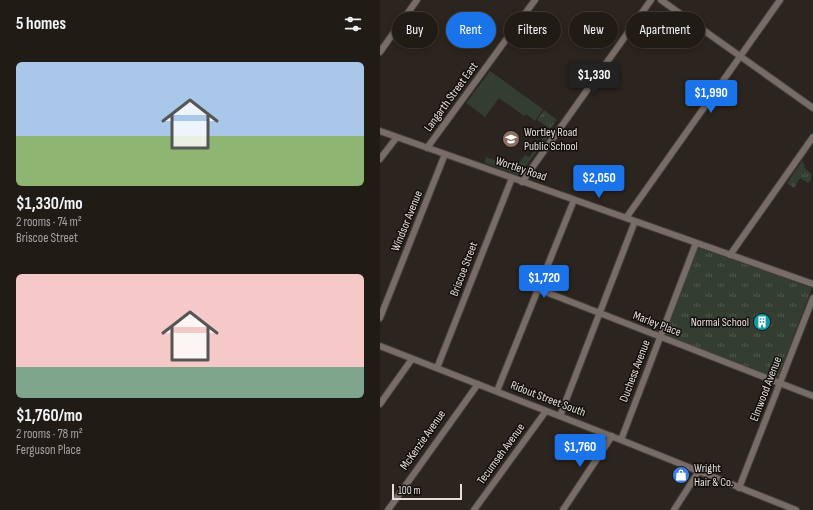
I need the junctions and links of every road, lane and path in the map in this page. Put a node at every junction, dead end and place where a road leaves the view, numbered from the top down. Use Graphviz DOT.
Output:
graph roads {
  1 [pos="417,0"];
  2 [pos="535,0"];
  3 [pos="651,0"];
  4 [pos="660,0"];
  5 [pos="780,0"];
  6 [pos="380,52"];
  7 [pos="741,57"];
  8 [pos="813,108"];
  9 [pos="380,131"];
  10 [pos="397,137"];
  11 [pos="813,137"];
  12 [pos="427,148"];
  13 [pos="445,154"];
  14 [pos="380,159"];
  15 [pos="512,178"];
  16 [pos="522,182"];
  17 [pos="574,200"];
  18 [pos="626,218"];
  19 [pos="635,221"];
  20 [pos="696,243"];
  21 [pos="730,255"];
  22 [pos="813,284"];
  23 [pos="538,289"];
  24 [pos="813,298"];
  25 [pos="599,313"];
  26 [pos="380,318"];
  27 [pos="660,336"];
  28 [pos="380,346"];
  29 [pos="412,358"];
  30 [pos="437,368"];
  31 [pos="779,383"];
  32 [pos="478,384"];
  33 [pos="497,391"];
  34 [pos="813,396"];
  35 [pos="380,404"];
  36 [pos="546,411"];
  37 [pos="560,416"];
  38 [pos="612,436"];
  39 [pos="621,440"];
  40 [pos="699,472"];
  41 [pos="739,488"];
  42 [pos="388,510"];
  43 [pos="474,510"];
  44 [pos="563,510"];
  45 [pos="674,510"];
  46 [pos="796,510"];
  1 -- 6 [label="street"];
  2 -- 12 [label="street, Langarth Street East"];
  3 -- 16 [label="street"];
  4 -- 7 [label="street"];
  5 -- 7 [label="street"];
  7 -- 8 [label="street"];
  7 -- 18 [label="street"];
  9 -- 10 [label="street, Wortley Road"];
  10 -- 12 [label="street, Wortley Road"];
  10 -- 14 [label="street"];
  11 -- 21 [label="street"];
  12 -- 13 [label="street, Wortley Road"];
  13 -- 15 [label="street, Wortley Road"];
  13 -- 26 [label="street, Windsor Avenue"];
  15 -- 16 [label="street, Wortley Road"];
  15 -- 30 [label="street, Briscoe Street"];
  16 -- 17 [label="street, Wortley Road"];
  17 -- 18 [label="street, Wortley Road"];
  17 -- 23 [label="street"];
  18 -- 19 [label="street, Wortley Road"];
  19 -- 20 [label="street, Wortley Road"];
  19 -- 25 [label="street"];
  20 -- 21 [label="street, Wortley Road"];
  20 -- 27 [label="street, Duchess Avenue"];
  21 -- 22 [label="street, Wortley Road"];
  23 -- 25 [label="street, Marley Place"];
  23 -- 33 [label="street"];
  24 -- 31 [label="street, Elmwood Avenue"];
  25 -- 27 [label="street, Marley Place"];
  25 -- 37 [label="street"];
  27 -- 31 [label="street, Marley Place"];
  27 -- 39 [label="street, Duchess Avenue"];
  28 -- 29 [label="street, Ridout Street South"];
  29 -- 30 [label="street, Ridout Street South"];
  29 -- 35 [label="street"];
  30 -- 32 [label="street, Ridout Street South"];
  31 -- 34 [label="street, Marley Place"];
  31 -- 41 [label="street, Elmwood Avenue"];
  32 -- 33 [label="street, Ridout Street South"];
  32 -- 42 [label="street, McKenzie Avenue"];
  33 -- 36 [label="street, Ridout Street South"];
  36 -- 37 [label="street, Ridout Street South"];
  36 -- 43 [label="street, Tecumseh Avenue"];
  37 -- 38 [label="street, Ridout Street South"];
  38 -- 39 [label="street, Ridout Street South"];
  38 -- 44 [label="street"];
  39 -- 40 [label="street, Ridout Street South"];
  40 -- 41 [label="street, Ridout Street South"];
  40 -- 45 [label="street"];
  41 -- 46 [label="street, Ridout Street South"];
}
